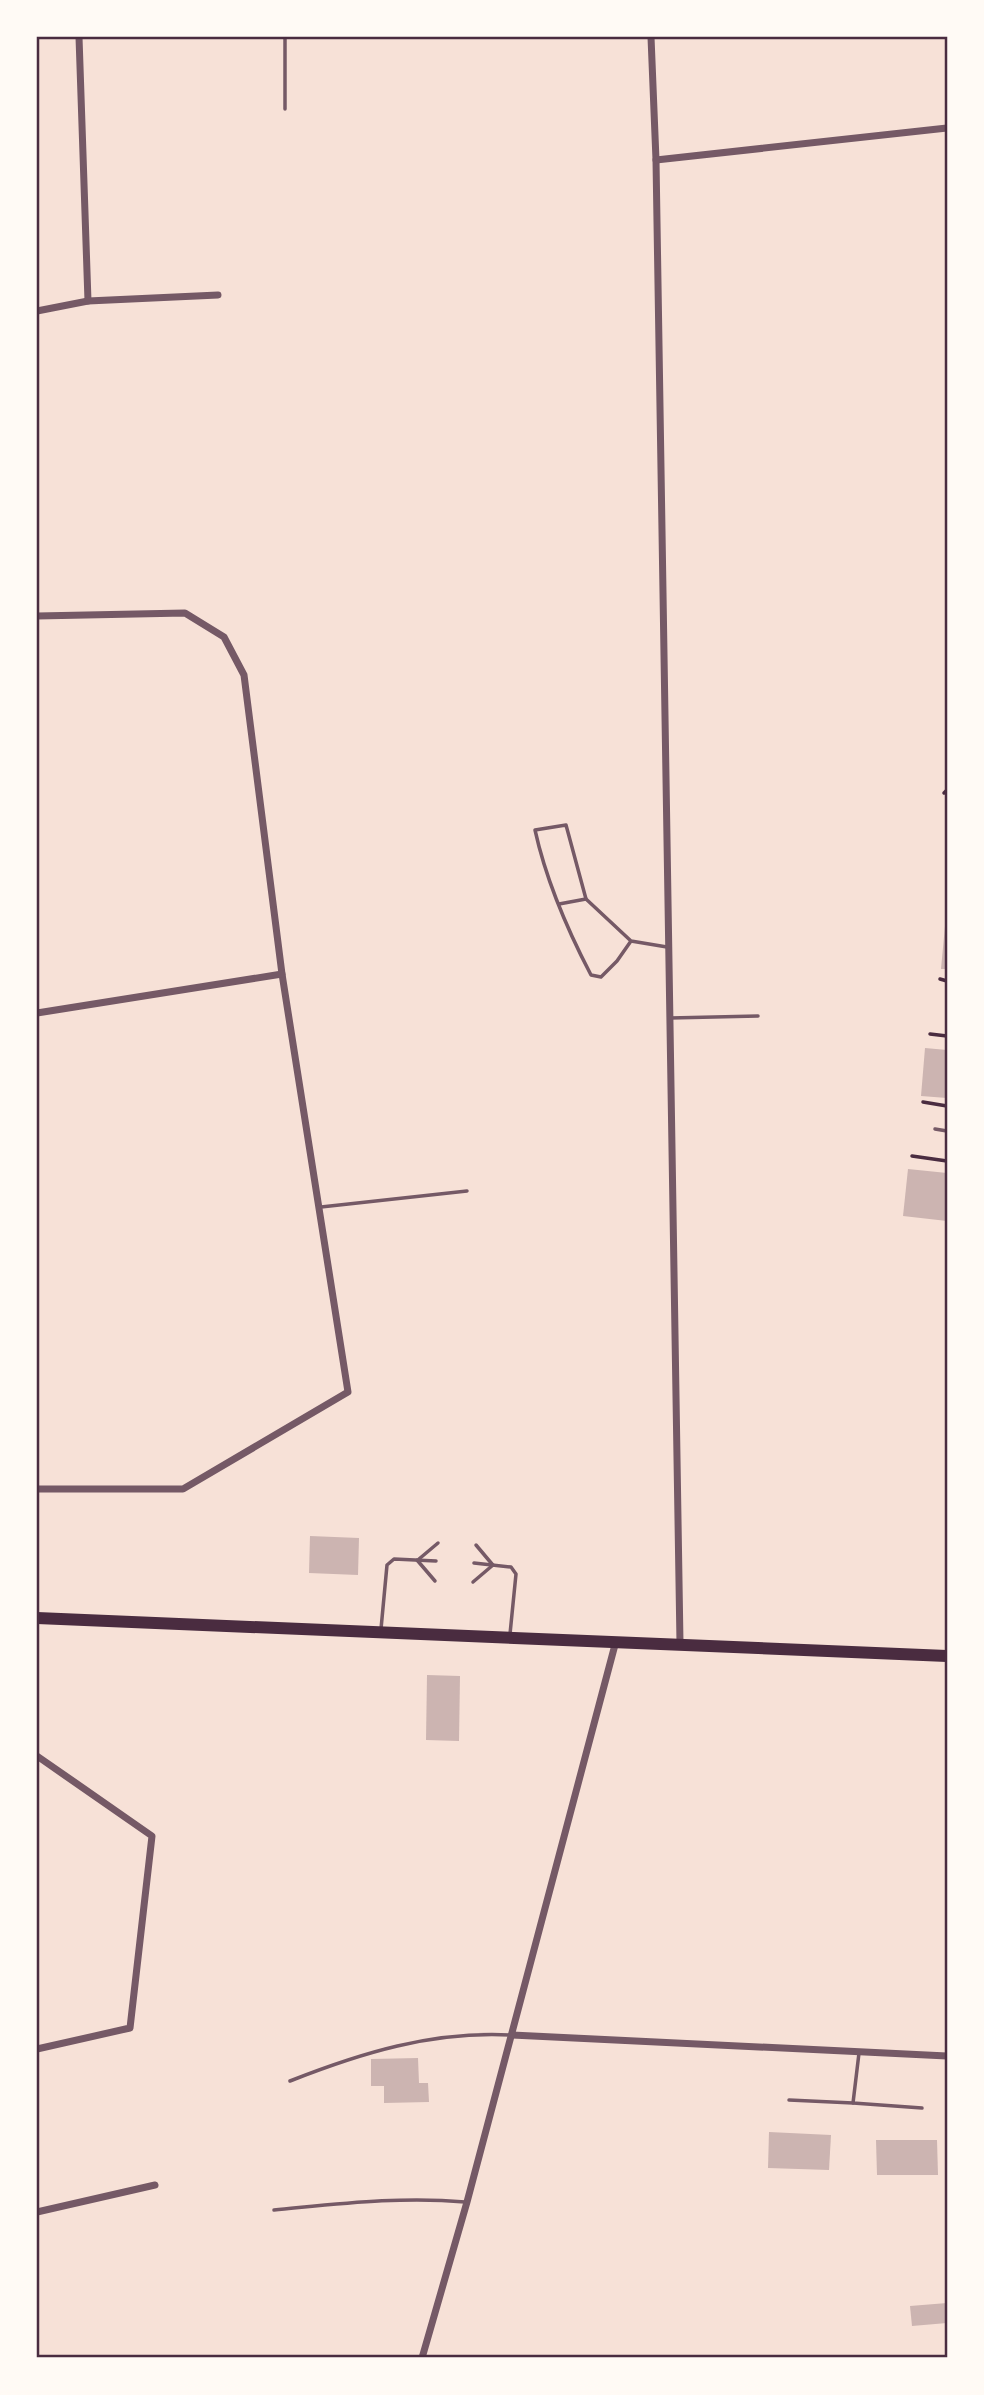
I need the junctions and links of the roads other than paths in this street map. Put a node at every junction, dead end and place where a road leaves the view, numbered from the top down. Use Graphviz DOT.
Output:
graph roads {
  1 [pos="79,37"];
  2 [pos="285,37"];
  3 [pos="651,37"];
  4 [pos="285,109"];
  5 [pos="947,128"];
  6 [pos="656,160"];
  7 [pos="218,295"];
  8 [pos="88,301"];
  9 [pos="37,311"];
  10 [pos="37,616"];
  11 [pos="586,899"];
  12 [pos="559,904"];
  13 [pos="631,941"];
  14 [pos="669,948"];
  15 [pos="282,974"];
  16 [pos="37,1013"];
  17 [pos="758,1016"];
  18 [pos="670,1018"];
  19 [pos="935,1129"];
  20 [pos="947,1131"];
  21 [pos="467,1191"];
  22 [pos="319,1208"];
  23 [pos="37,1489"];
  24 [pos="438,1543"];
  25 [pos="476,1545"];
  26 [pos="417,1560"];
  27 [pos="436,1561"];
  28 [pos="474,1563"];
  29 [pos="493,1565"];
  30 [pos="435,1581"];
  31 [pos="473,1582"];
  32 [pos="37,1618"];
  33 [pos="381,1631"];
  34 [pos="509,1636"];
  35 [pos="616,1640"];
  36 [pos="680,1643"];
  37 [pos="947,1656"];
  38 [pos="37,1756"];
  39 [pos="512,2035"];
  40 [pos="37,2049"];
  41 [pos="859,2053"];
  42 [pos="947,2056"];
  43 [pos="290,2081"];
  44 [pos="789,2100"];
  45 [pos="853,2103"];
  46 [pos="922,2108"];
  47 [pos="155,2185"];
  48 [pos="467,2202"];
  49 [pos="274,2210"];
  50 [pos="37,2212"];
  51 [pos="422,2358"];
  1 -- 8 [label="street"];
  2 -- 4 [label="lane"];
  3 -- 6 [label="street"];
  5 -- 6 [label="street"];
  6 -- 14 [label="street"];
  7 -- 8 [label="street"];
  8 -- 9 [label="street"];
  10 -- 15 [label="street"];
  11 -- 12 [label="lane"];
  11 -- 12 [label="lane"];
  11 -- 13 [label="lane"];
  12 -- 13 [label="lane"];
  13 -- 14 [label="lane"];
  14 -- 18 [label="street"];
  15 -- 16 [label="street"];
  15 -- 22 [label="street"];
  17 -- 18 [label="lane"];
  18 -- 36 [label="street"];
  19 -- 20 [label="lane"];
  21 -- 22 [label="lane"];
  22 -- 23 [label="street"];
  24 -- 26 [label="lane"];
  25 -- 29 [label="lane"];
  26 -- 27 [label="lane"];
  26 -- 30 [label="lane"];
  26 -- 33 [label="lane"];
  28 -- 29 [label="lane"];
  29 -- 31 [label="lane"];
  29 -- 34 [label="lane"];
  32 -- 33 [label="main road"];
  33 -- 34 [label="main road"];
  34 -- 35 [label="main road"];
  35 -- 36 [label="main road"];
  35 -- 39 [label="street"];
  36 -- 37 [label="main road"];
  38 -- 40 [label="street"];
  39 -- 41 [label="street"];
  39 -- 43 [label="lane"];
  39 -- 48 [label="street"];
  41 -- 42 [label="street"];
  41 -- 45 [label="lane"];
  44 -- 45 [label="lane"];
  45 -- 46 [label="lane"];
  47 -- 50 [label="street"];
  48 -- 49 [label="lane"];
  48 -- 51 [label="street"];
}
